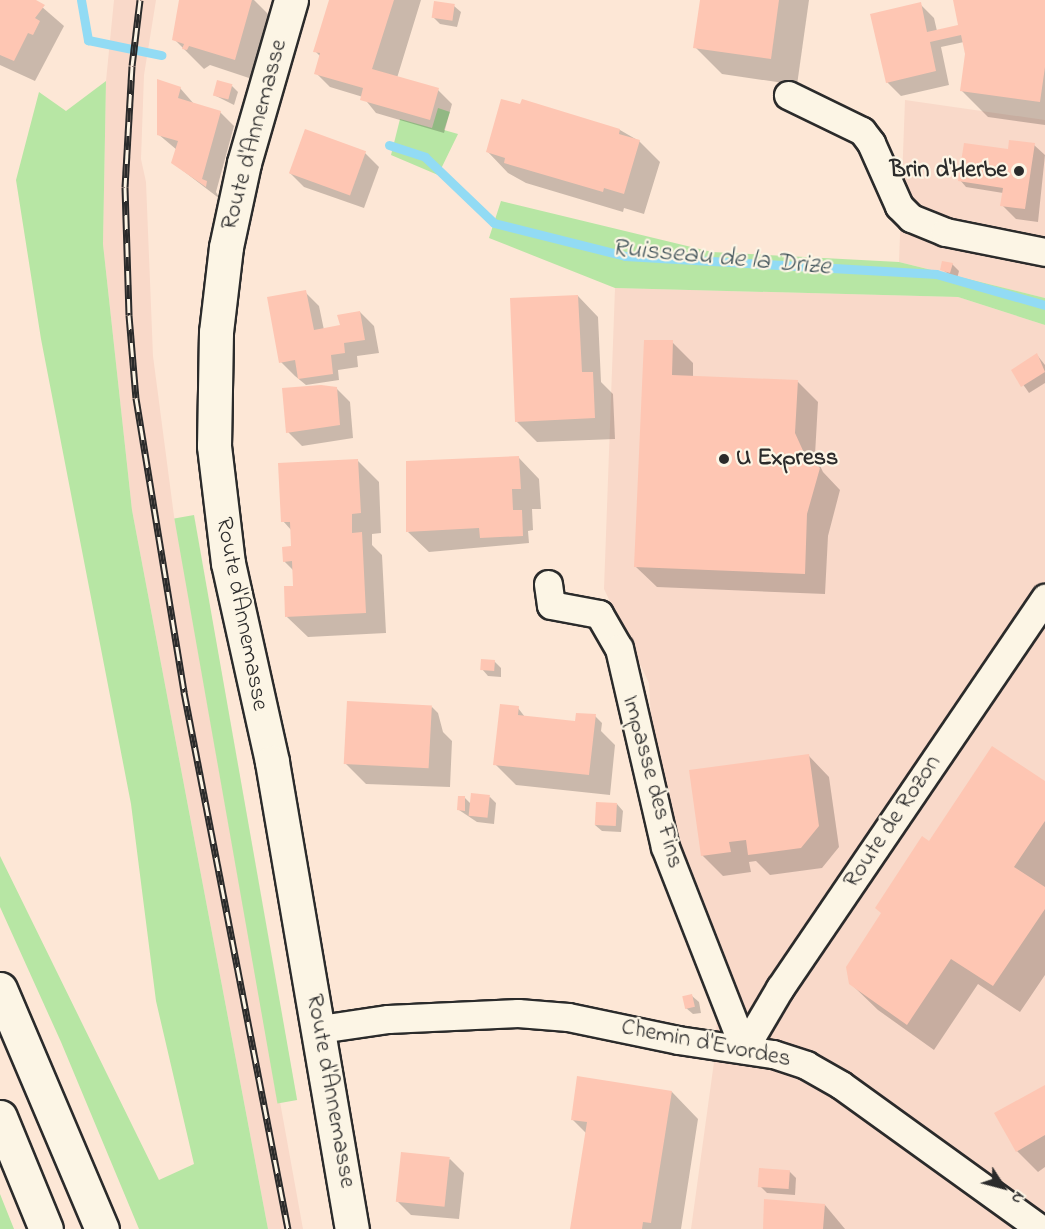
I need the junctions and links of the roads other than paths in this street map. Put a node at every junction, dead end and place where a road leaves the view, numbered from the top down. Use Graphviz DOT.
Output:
graph roads {
  1 [pos="291,0"];
  2 [pos="788,95"];
  3 [pos="1045,252"];
  4 [pos="548,584"];
  5 [pos="1045,597"];
  6 [pos="0,988"];
  7 [pos="320,1029"];
  8 [pos="744,1048"];
  9 [pos="0,1117"];
  10 [pos="46,1229"];
  11 [pos="102,1229"];
  12 [pos="352,1229"];
  13 [pos="1041,1229"];
  1 -- 7 [label="main road, Route d'Annemasse"];
  2 -- 3 [label="street"];
  4 -- 8 [label="street, Impasse des Fins"];
  5 -- 8 [label="street, Route de Rozon"];
  6 -- 11 [label="main road"];
  7 -- 8 [label="street, Chemin d'Evordes"];
  7 -- 12 [label="main road, Route d'Annemasse"];
  8 -- 13 [label="street, Chemin d'Evordes"];
  9 -- 10 [label="main road"];
}
